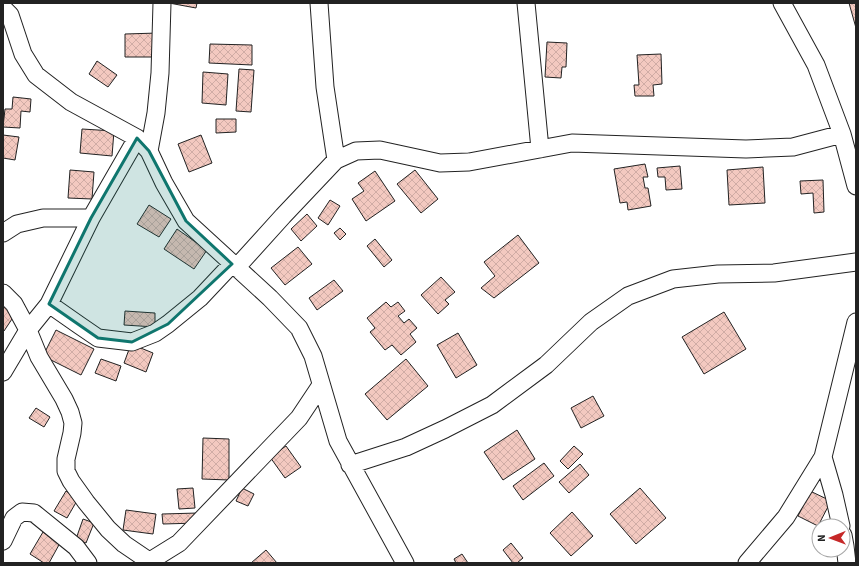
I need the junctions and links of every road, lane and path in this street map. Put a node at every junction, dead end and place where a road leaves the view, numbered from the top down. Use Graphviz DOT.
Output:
graph roads {
  1 [pos="162,3"];
  2 [pos="319,3"];
  3 [pos="526,3"];
  4 [pos="782,3"];
  5 [pos="3,8"];
  6 [pos="842,134"];
  7 [pos="137,138"];
  8 [pos="540,149"];
  9 [pos="149,151"];
  10 [pos="336,160"];
  11 [pos="856,186"];
  12 [pos="91,218"];
  13 [pos="3,234"];
  14 [pos="856,262"];
  15 [pos="234,266"];
  16 [pos="3,293"];
  17 [pos="49,304"];
  18 [pos="856,322"];
  19 [pos="28,330"];
  20 [pos="3,372"];
  21 [pos="321,385"];
  22 [pos="823,457"];
  23 [pos="350,465"];
  24 [pos="839,518"];
  25 [pos="3,541"];
  26 [pos="397,559"];
  27 [pos="151,562"];
  28 [pos="88,563"];
  29 [pos="747,563"];
  1 -- 9 [label="street"];
  2 -- 10 [label="street"];
  3 -- 8 [label="street"];
  4 -- 6 [label="street"];
  5 -- 7 [label="street"];
  6 -- 8 [label="street"];
  6 -- 11 [label="street"];
  7 -- 9 [label="street"];
  7 -- 12 [label="street"];
  8 -- 10 [label="street"];
  9 -- 15 [label="street"];
  10 -- 15 [label="street"];
  12 -- 13 [label="street"];
  12 -- 17 [label="street"];
  14 -- 23 [label="street"];
  15 -- 17 [label="street"];
  15 -- 21 [label="street"];
  16 -- 19 [label="street"];
  17 -- 19 [label="street"];
  18 -- 22 [label="street"];
  19 -- 20 [label="street"];
  19 -- 27 [label="street"];
  21 -- 23 [label="street"];
  21 -- 27 [label="street"];
  22 -- 24 [label="street"];
  22 -- 29 [label="street"];
  23 -- 26 [label="street"];
  25 -- 28 [label="street"];
}
